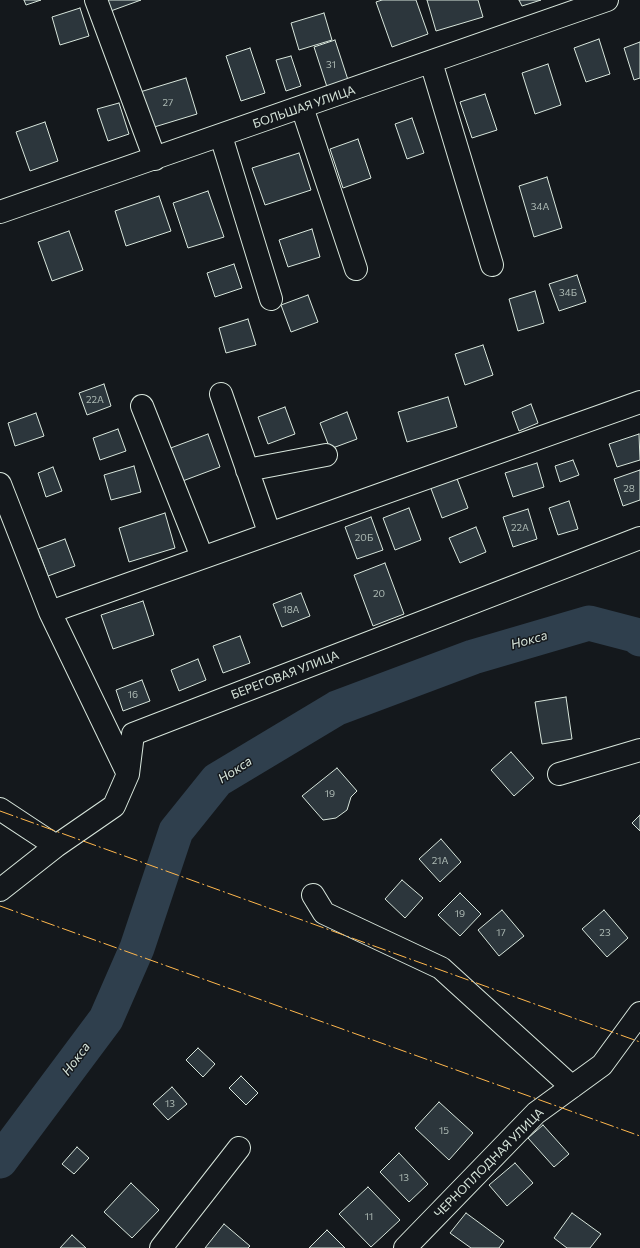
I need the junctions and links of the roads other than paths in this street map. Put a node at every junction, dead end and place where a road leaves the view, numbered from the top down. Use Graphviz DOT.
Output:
graph roads {
  1 [pos="96,0"];
  2 [pos="607,0"];
  3 [pos="431,62"];
  4 [pos="302,107"];
  5 [pos="221,136"];
  6 [pos="155,159"];
  7 [pos="0,212"];
  8 [pos="492,265"];
  9 [pos="356,269"];
  10 [pos="271,299"];
  11 [pos="221,394"];
  12 [pos="640,402"];
  13 [pos="142,406"];
  14 [pos="326,455"];
  15 [pos="248,470"];
  16 [pos="0,484"];
  17 [pos="269,532"];
  18 [pos="640,538"];
  19 [pos="202,557"];
  20 [pos="50,612"];
  21 [pos="640,750"];
  22 [pos="128,774"];
  23 [pos="559,774"];
  24 [pos="0,809"];
  25 [pos="56,846"];
  26 [pos="0,890"];
  27 [pos="313,894"];
  28 [pos="640,1013"];
  29 [pos="572,1087"];
  30 [pos="239,1148"];
  31 [pos="161,1248"];
  32 [pos="405,1248"];
  1 -- 6 [label="street"];
  2 -- 3 [label="street, БОЛЬШАЯ УЛИЦА"];
  3 -- 4 [label="street, БОЛЬШАЯ УЛИЦА"];
  3 -- 8 [label="street"];
  4 -- 5 [label="street, БОЛЬШАЯ УЛИЦА"];
  4 -- 9 [label="street"];
  5 -- 6 [label="street, БОЛЬШАЯ УЛИЦА"];
  5 -- 10 [label="street"];
  6 -- 7 [label="street, БОЛЬШАЯ УЛИЦА"];
  11 -- 15 [label="street"];
  12 -- 17 [label="street"];
  13 -- 19 [label="street"];
  14 -- 15 [label="street"];
  15 -- 17 [label="street"];
  16 -- 20 [label="street"];
  17 -- 19 [label="street"];
  18 -- 22 [label="street, БЕРЕГОВАЯ УЛИЦА"];
  19 -- 20 [label="street"];
  20 -- 22 [label="street"];
  21 -- 23 [label="street"];
  22 -- 25 [label="street, БЕРЕГОВАЯ УЛИЦА"];
  24 -- 25 [label="street"];
  25 -- 26 [label="street, БЕРЕГОВАЯ УЛИЦА"];
  27 -- 29 [label="street"];
  28 -- 29 [label="street, ЧЕРНОПЛОДНАЯ УЛИЦА"];
  29 -- 32 [label="street, ЧЕРНОПЛОДНАЯ УЛИЦА"];
  30 -- 31 [label="street"];
}
